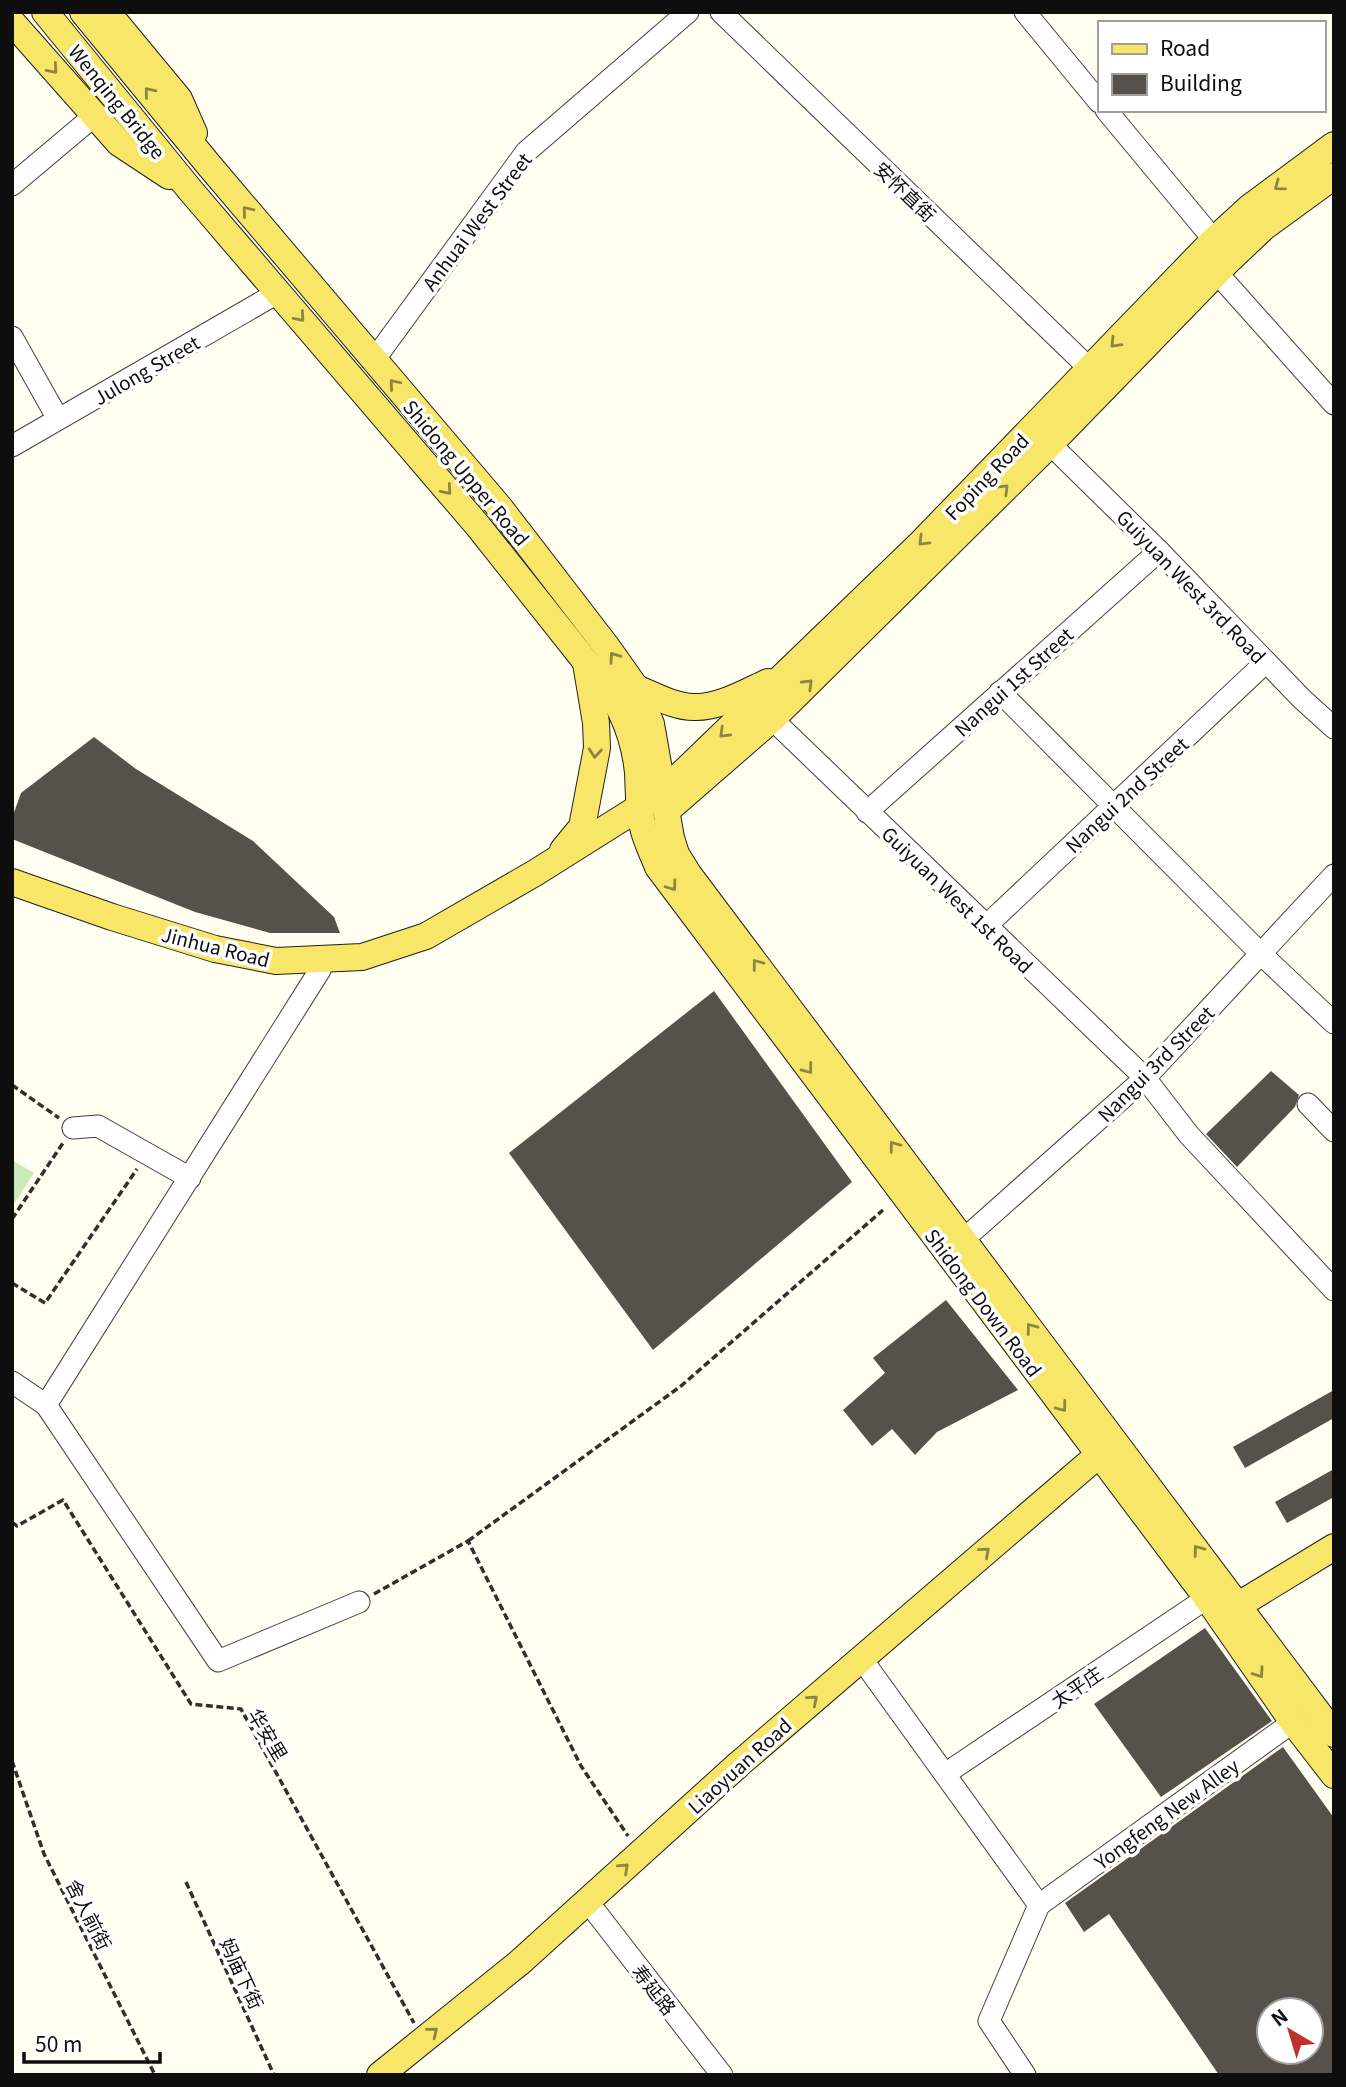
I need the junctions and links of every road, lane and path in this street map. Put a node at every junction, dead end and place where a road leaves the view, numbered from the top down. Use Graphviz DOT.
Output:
graph roads {
  1 [pos="45,12"];
  2 [pos="83,12"];
  3 [pos="107,12"];
  4 [pos="688,12"];
  5 [pos="721,12"];
  6 [pos="1025,12"];
  7 [pos="12,22"];
  8 [pos="1098,101"];
  9 [pos="1108,112"];
  10 [pos="94,116"];
  11 [pos="1334,145"];
  12 [pos="208,164"];
  13 [pos="1334,176"];
  14 [pos="12,185"];
  15 [pos="191,191"];
  16 [pos="1214,240"];
  17 [pos="1217,273"];
  18 [pos="279,292"];
  19 [pos="12,337"];
  20 [pos="374,360"];
  21 [pos="1090,369"];
  22 [pos="1334,404"];
  23 [pos="58,419"];
  24 [pos="1050,444"];
  25 [pos="12,446"];
  26 [pos="1160,551"];
  27 [pos="586,662"];
  28 [pos="1266,662"];
  29 [pos="783,676"];
  30 [pos="636,688"];
  31 [pos="1000,692"];
  32 [pos="772,719"];
  33 [pos="1334,728"];
  34 [pos="664,802"];
  35 [pos="1114,806"];
  36 [pos="867,812"];
  37 [pos="641,817"];
  38 [pos="554,861"];
  39 [pos="1334,875"];
  40 [pos="12,882"];
  41 [pos="12,897"];
  42 [pos="986,926"];
  43 [pos="1261,954"];
  44 [pos="320,970"];
  45 [pos="1334,1023"];
  46 [pos="1145,1078"];
  47 [pos="12,1085"];
  48 [pos="1308,1104"];
  49 [pos="74,1128"];
  50 [pos="1334,1131"];
  51 [pos="147,1153"];
  52 [pos="190,1178"];
  53 [pos="883,1210"];
  54 [pos="12,1219"];
  55 [pos="964,1240"];
  56 [pos="12,1283"];
  57 [pos="1334,1290"];
  58 [pos="12,1382"];
  59 [pos="46,1405"];
  60 [pos="1107,1448"];
  61 [pos="12,1522"];
  62 [pos="468,1541"];
  63 [pos="1334,1547"];
  64 [pos="359,1602"];
  65 [pos="1222,1607"];
  66 [pos="861,1658"];
  67 [pos="1293,1722"];
  68 [pos="1334,1734"];
  69 [pos="12,1760"];
  70 [pos="945,1774"];
  71 [pos="1334,1775"];
  72 [pos="640,1853"];
  73 [pos="186,1882"];
  74 [pos="588,1902"];
  75 [pos="1039,1905"];
  76 [pos="423,2040"];
  77 [pos="155,2075"];
  78 [pos="274,2075"];
  79 [pos="380,2075"];
  80 [pos="722,2075"];
  81 [pos="1025,2075"];
  1 -- 15 [label="main road, Wenqing Bridge"];
  12 -- 2 [label="main road, Wenqing Bridge, one-way"];
  3 -- 12 [label="main road"];
  4 -- 20 [label="street, Anhuai West Street"];
  5 -- 21 [label="street, 安怀直街"];
  6 -- 8 [label="street"];
  7 -- 10 [label="main road, one-way"];
  9 -- 16 [label="street"];
  10 -- 14 [label="street"];
  10 -- 15 [label="main road"];
  11 -- 16 [label="main road, Foping Road, one-way"];
  20 -- 12 [label="main road, Shidong Upper Road, one-way"];
  13 -- 17 [label="main road, Foping Road"];
  15 -- 18 [label="main road, Shidong Upper Road"];
  16 -- 21 [label="main road, Foping Road, one-way"];
  17 -- 22 [label="street"];
  17 -- 24 [label="main road, Foping Road"];
  18 -- 23 [label="street, Julong Street"];
  18 -- 27 [label="main road, Shidong Upper Road, one-way"];
  19 -- 23 [label="street"];
  30 -- 20 [label="main road, Shidong Upper Road, one-way"];
  21 -- 29 [label="main road, Foping Road, one-way"];
  23 -- 25 [label="street, Julong Street"];
  24 -- 26 [label="street, Guiyuan West 3rd Road"];
  32 -- 24 [label="main road, Foping Road, one-way"];
  26 -- 28 [label="street, Guiyuan West 3rd Road"];
  26 -- 31 [label="street, Nangui 1st Street"];
  27 -- 37 [label="main road, Shidong Upper Road"];
  27 -- 38 [label="main road, one-way"];
  28 -- 33 [label="street, Guiyuan West 3rd Road"];
  28 -- 35 [label="street, Nangui 2nd Street"];
  29 -- 30 [label="main road"];
  29 -- 34 [label="main road, Foping Road, one-way"];
  30 -- 34 [label="main road, Shidong Upper Road"];
  31 -- 35 [label="street"];
  31 -- 36 [label="street, Nangui 1st Street"];
  32 -- 34 [label="main road, Foping Road"];
  32 -- 36 [label="street, Guiyuan West 1st Road"];
  34 -- 37 [label="main road, Foping Road"];
  55 -- 34 [label="main road, Shidong Down Road, one-way"];
  35 -- 42 [label="street, Nangui 2nd Street"];
  35 -- 43 [label="street"];
  36 -- 42 [label="street, Guiyuan West 1st Road"];
  37 -- 38 [label="main road, Jinhua Road"];
  37 -- 44 [label="main road, Jinhua Road"];
  37 -- 60 [label="main road, Shidong Down Road, one-way"];
  38 -- 40 [label="main road, Jinhua Road"];
  39 -- 43 [label="street, Nangui 3rd Street"];
  41 -- 44 [label="main road, Jinhua Road"];
  42 -- 46 [label="street, Guiyuan West 1st Road"];
  43 -- 45 [label="street"];
  43 -- 46 [label="street, Nangui 3rd Street"];
  44 -- 52 [label="street"];
  46 -- 55 [label="street, Nangui 3rd Street"];
  46 -- 57 [label="street, Guiyuan West 1st Road"];
  47 -- 49 [label="path"];
  48 -- 50 [label="street"];
  49 -- 51 [label="street"];
  49 -- 54 [label="path"];
  51 -- 52 [label="street"];
  51 -- 56 [label="path"];
  52 -- 59 [label="street"];
  53 -- 62 [label="path"];
  60 -- 55 [label="main road, Shidong Down Road, one-way"];
  58 -- 59 [label="street"];
  59 -- 64 [label="street"];
  60 -- 65 [label="main road, Shidong Down Road"];
  66 -- 60 [label="main road, Liaoyuan Road, one-way"];
  61 -- 76 [label="path, 华安里"];
  62 -- 64 [label="path"];
  62 -- 72 [label="path"];
  63 -- 65 [label="main road"];
  65 -- 67 [label="main road, Shidong Down Road, one-way"];
  65 -- 68 [label="main road, Shidong Down Road"];
  65 -- 70 [label="street, 太平庄"];
  66 -- 70 [label="street"];
  72 -- 66 [label="main road, Liaoyuan Road, one-way"];
  67 -- 71 [label="main road, Shidong Down Road"];
  67 -- 75 [label="street, Yongfeng New Alley"];
  69 -- 77 [label="path, 舍人前街"];
  70 -- 75 [label="street"];
  74 -- 72 [label="main road, Liaoyuan Road, one-way"];
  73 -- 78 [label="path, 妈庙下街"];
  76 -- 74 [label="main road, Liaoyuan Road, one-way"];
  74 -- 80 [label="street, 寿延路"];
  75 -- 81 [label="street"];
  76 -- 79 [label="main road, Liaoyuan Road"];
}
